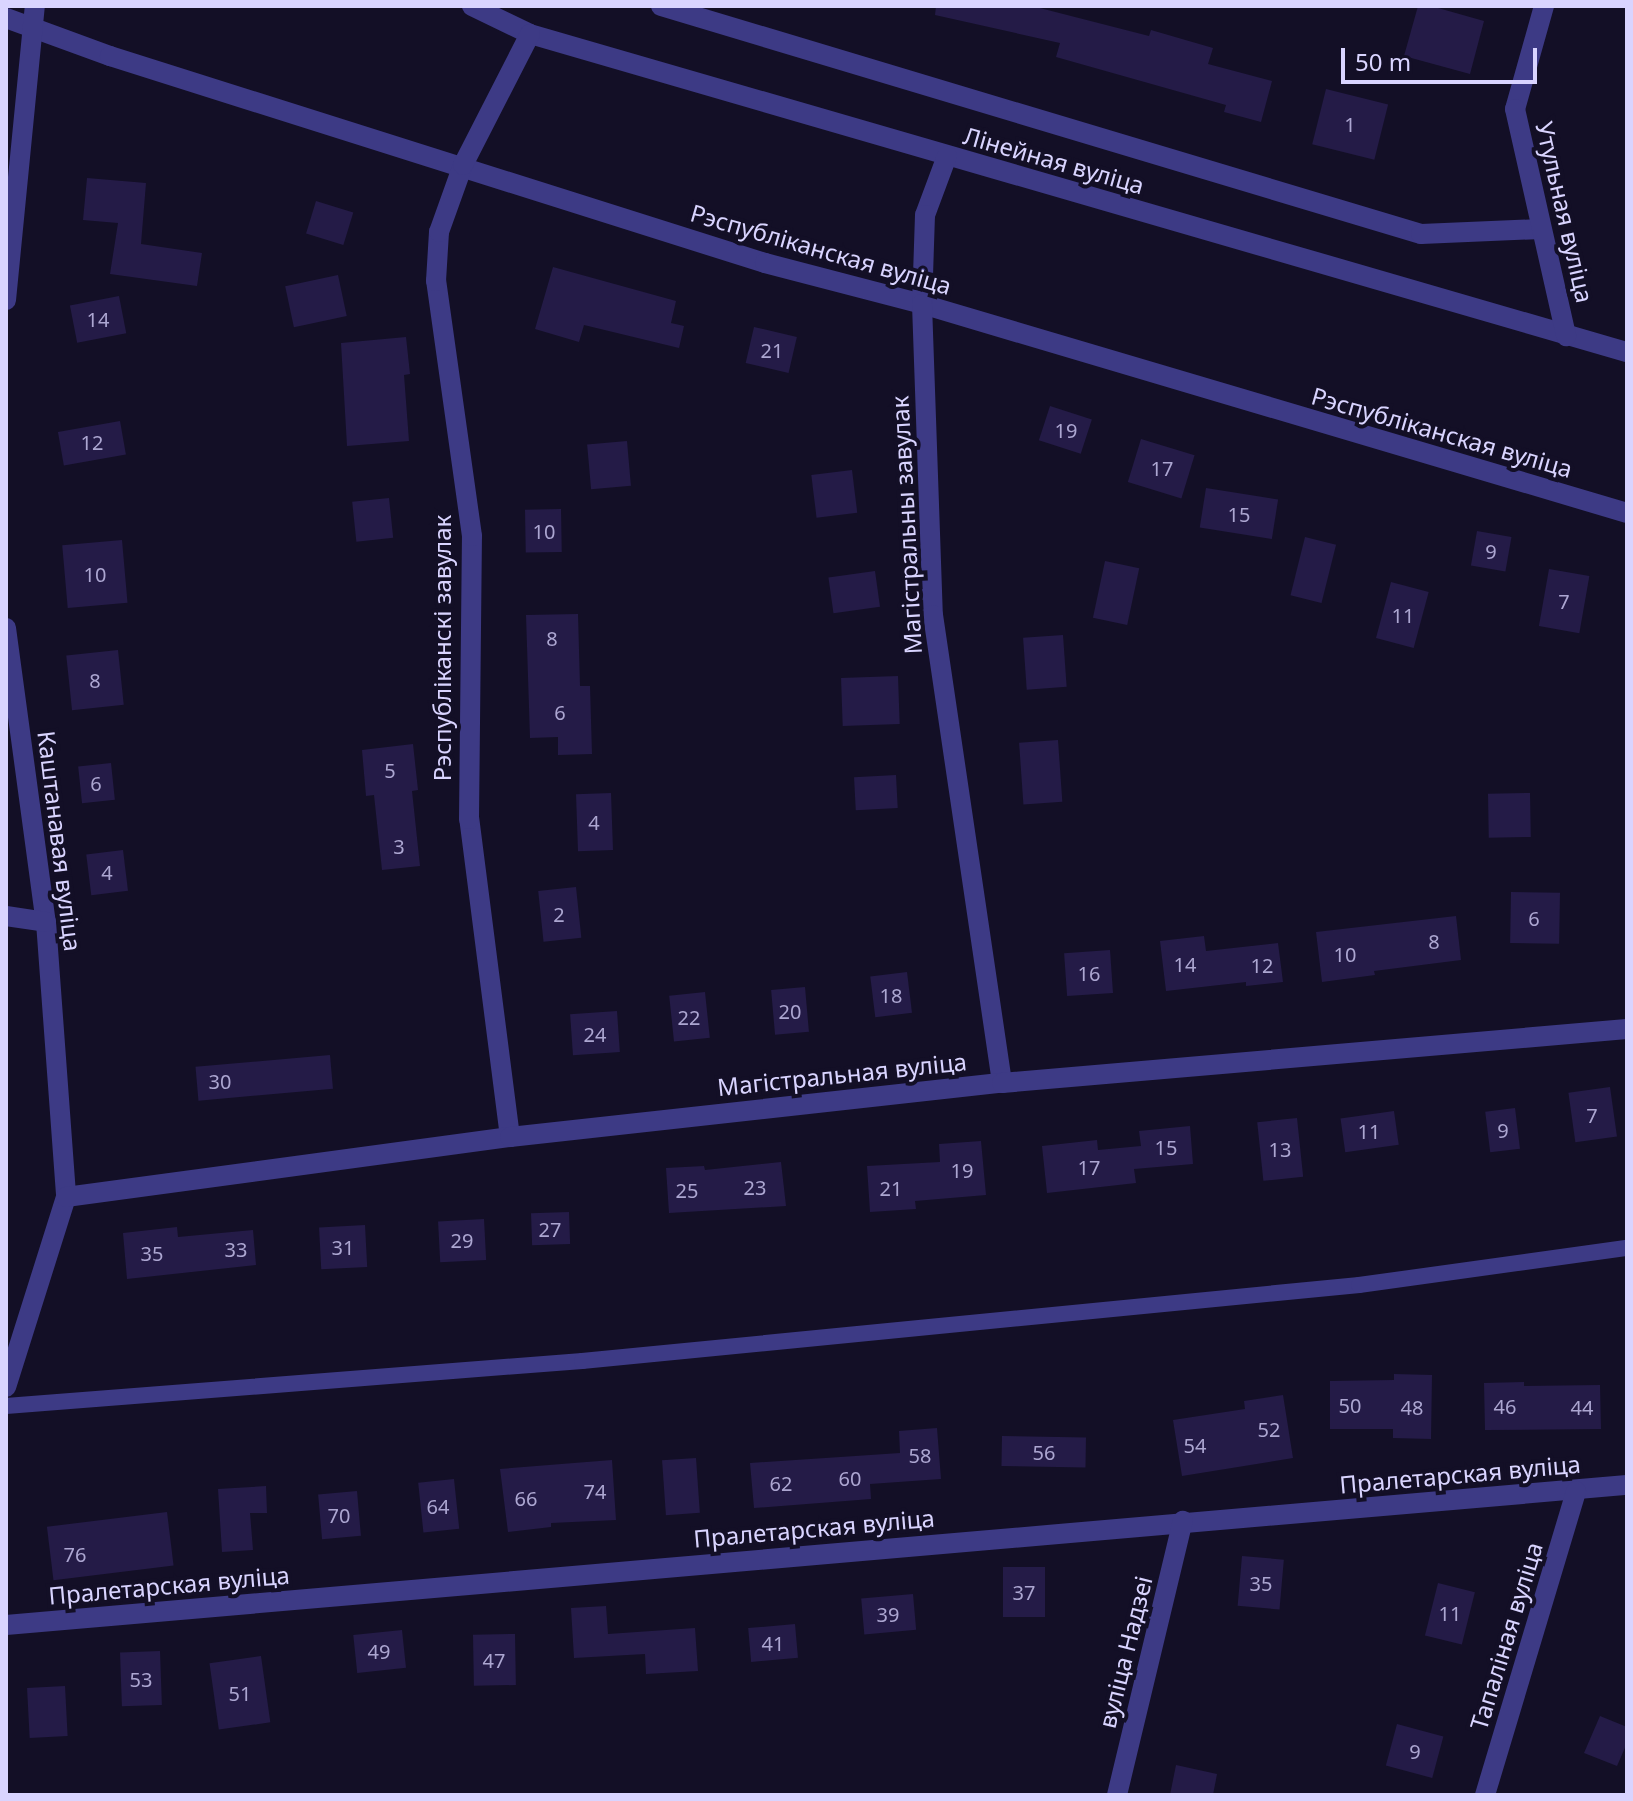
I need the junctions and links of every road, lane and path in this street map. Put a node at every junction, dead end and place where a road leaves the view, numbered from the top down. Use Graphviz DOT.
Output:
graph roads {
  1 [pos="661,6"];
  2 [pos="1544,6"];
  3 [pos="481,7"];
  4 [pos="34,16"];
  5 [pos="6,18"];
  6 [pos="530,34"];
  7 [pos="947,156"];
  8 [pos="463,165"];
  9 [pos="1541,229"];
  10 [pos="6,300"];
  11 [pos="922,304"];
  12 [pos="1566,336"];
  13 [pos="1627,352"];
  14 [pos="1627,513"];
  15 [pos="6,628"];
  16 [pos="6,916"];
  17 [pos="46,922"];
  18 [pos="1627,1029"];
  19 [pos="1002,1083"];
  20 [pos="510,1137"];
  21 [pos="66,1197"];
  22 [pos="1627,1248"];
  23 [pos="6,1387"];
  24 [pos="6,1406"];
  25 [pos="1627,1485"];
  26 [pos="1576,1491"];
  27 [pos="1183,1521"];
  28 [pos="6,1625"];
  29 [pos="1117,1795"];
  30 [pos="1485,1795"];
  1 -- 9 [label="street, Лінейная вуліца"];
  2 -- 9 [label="street, Утульная вуліца"];
  3 -- 6 [label="street, Лінейная вуліца"];
  4 -- 5 [label="street, Рэспубліканская вуліца"];
  4 -- 8 [label="street, Рэспубліканская вуліца"];
  4 -- 10 [label="street"];
  6 -- 7 [label="street, Лінейная вуліца"];
  6 -- 8 [label="street, Рэспубліканскі завулак"];
  7 -- 11 [label="street, Магістральны завулак"];
  7 -- 12 [label="street, Лінейная вуліца"];
  8 -- 11 [label="street, Рэспубліканская вуліца"];
  8 -- 20 [label="street, Рэспубліканскі завулак"];
  9 -- 12 [label="street, Утульная вуліца"];
  11 -- 14 [label="street, Рэспубліканская вуліца"];
  11 -- 19 [label="street, Магістральны завулак"];
  12 -- 13 [label="street, Лінейная вуліца"];
  15 -- 17 [label="street, Каштанавая вуліца"];
  16 -- 17 [label="street"];
  17 -- 21 [label="street, Каштанавая вуліца"];
  18 -- 19 [label="street, Магістральная вуліца"];
  19 -- 20 [label="street, Магістральная вуліца"];
  20 -- 21 [label="street, Магістральная вуліца"];
  21 -- 23 [label="street, Каштанавая вуліца"];
  22 -- 24 [label="lane"];
  25 -- 26 [label="street, Пралетарская вуліца"];
  26 -- 27 [label="street, Пралетарская вуліца"];
  26 -- 30 [label="street, Тапаліная вуліца"];
  27 -- 28 [label="street, Пралетарская вуліца"];
  27 -- 29 [label="street, вуліца Надзеі"];
}
